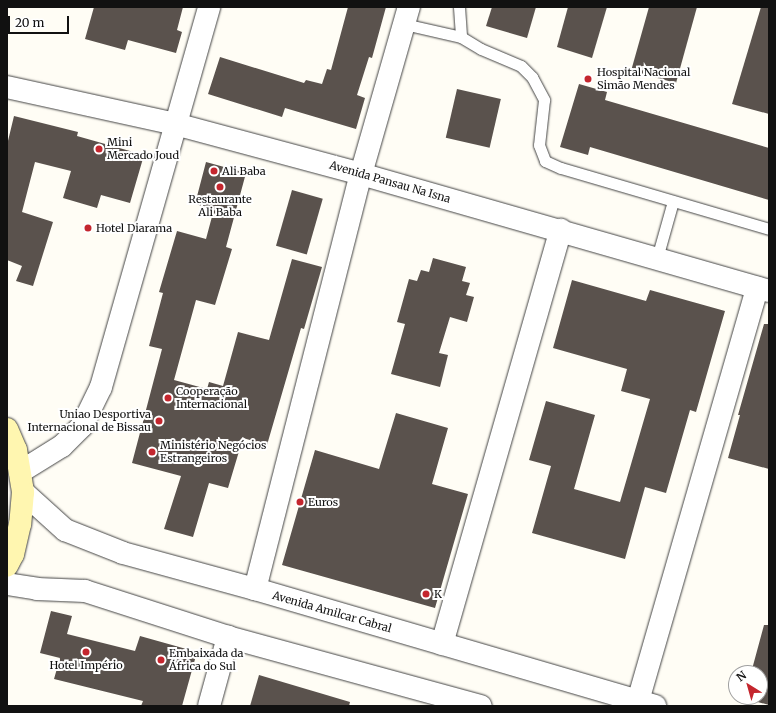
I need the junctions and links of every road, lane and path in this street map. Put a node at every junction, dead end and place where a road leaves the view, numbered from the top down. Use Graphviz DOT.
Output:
graph roads {
  1 [pos="209,7"];
  2 [pos="459,7"];
  3 [pos="407,16"];
  4 [pos="462,37"];
  5 [pos="7,87"];
  6 [pos="176,124"];
  7 [pos="361,174"];
  8 [pos="673,201"];
  9 [pos="769,228"];
  10 [pos="561,230"];
  11 [pos="657,258"];
  12 [pos="763,289"];
  13 [pos="7,429"];
  14 [pos="21,482"];
  15 [pos="7,566"];
  16 [pos="7,584"];
  17 [pos="255,589"];
  18 [pos="228,638"];
  19 [pos="442,644"];
  20 [pos="424,699"];
  21 [pos="646,704"];
  22 [pos="209,706"];
  23 [pos="481,706"];
  1 -- 6 [label="street"];
  2 -- 4 [label="lane"];
  3 -- 4 [label="lane"];
  3 -- 7 [label="street"];
  4 -- 8 [label="lane"];
  5 -- 6 [label="street, Avenida Pansau Na Isna"];
  6 -- 7 [label="street, Avenida Pansau Na Isna"];
  6 -- 14 [label="street"];
  7 -- 10 [label="street, Avenida Pansau Na Isna"];
  7 -- 17 [label="street"];
  8 -- 9 [label="lane"];
  8 -- 11 [label="lane"];
  10 -- 11 [label="street, Avenida Pansau Na Isna"];
  10 -- 19 [label="street"];
  11 -- 12 [label="street, Avenida Pansau Na Isna"];
  12 -- 21 [label="street"];
  13 -- 14 [label="main road"];
  14 -- 15 [label="main road"];
  14 -- 17 [label="street, Avenida Amilcar Cabral"];
  16 -- 18 [label="street"];
  17 -- 19 [label="street, Avenida Amilcar Cabral"];
  18 -- 20 [label="street"];
  18 -- 22 [label="street"];
  19 -- 21 [label="street, Avenida Amilcar Cabral"];
  20 -- 23 [label="street"];
}
